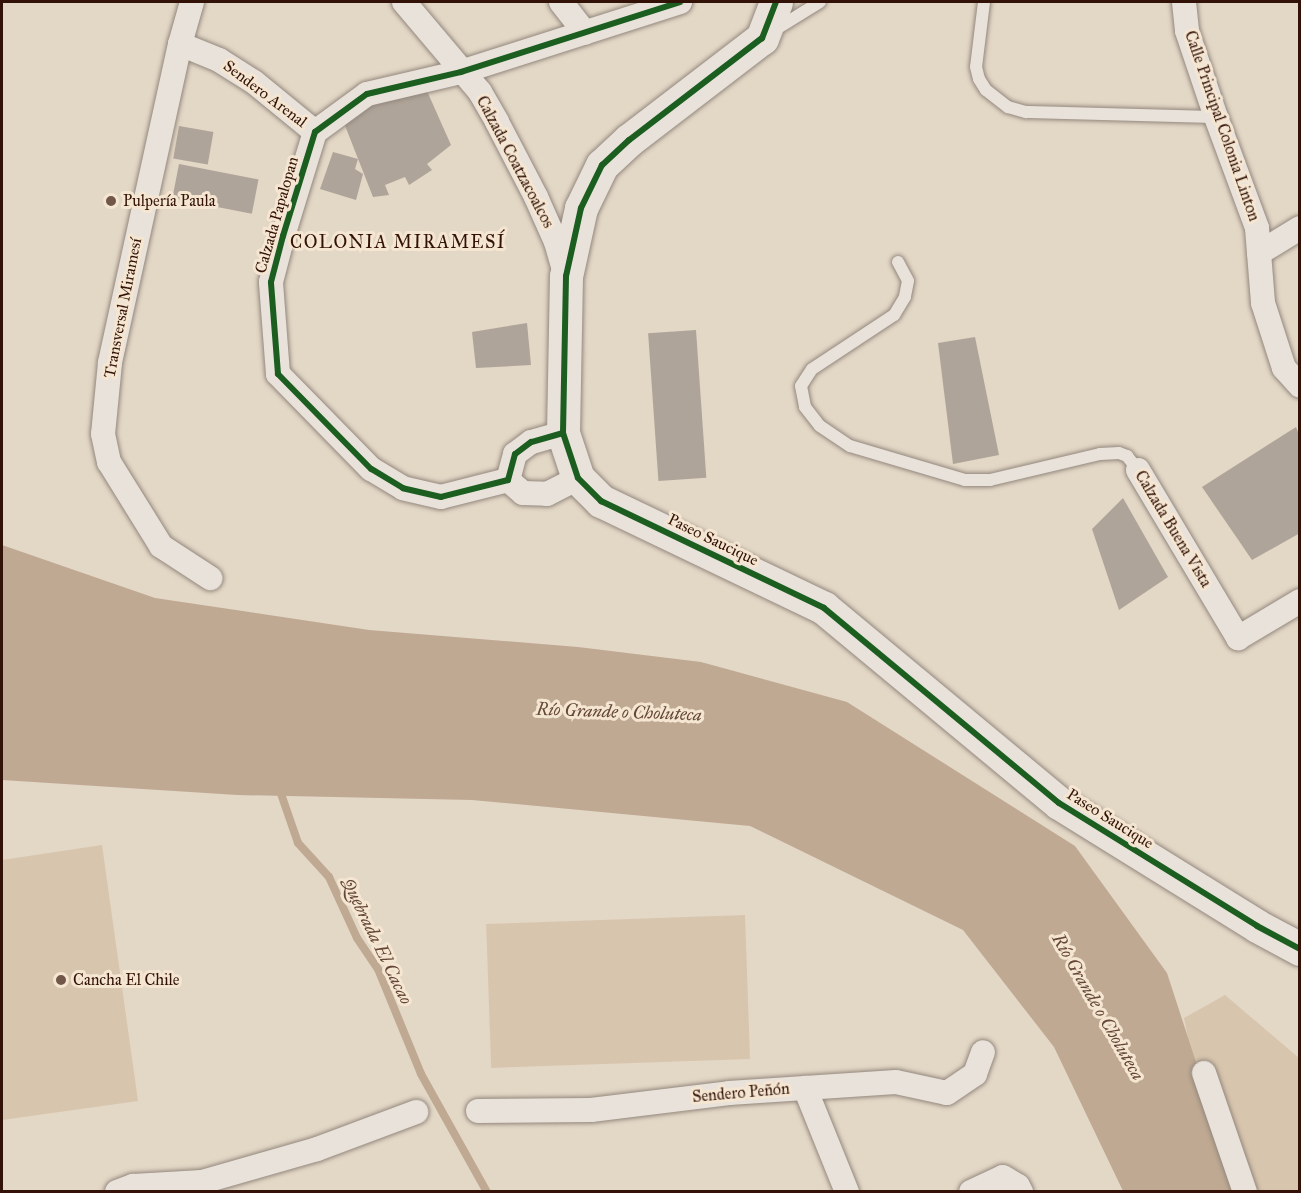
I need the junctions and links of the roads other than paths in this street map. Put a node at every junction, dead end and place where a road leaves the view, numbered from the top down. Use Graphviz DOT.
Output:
graph roads {
  1 [pos="192,2"];
  2 [pos="404,2"];
  3 [pos="561,2"];
  4 [pos="680,2"];
  5 [pos="776,2"];
  6 [pos="820,2"];
  7 [pos="984,2"];
  8 [pos="1184,2"];
  9 [pos="585,33"];
  10 [pos="762,38"];
  11 [pos="180,44"];
  12 [pos="461,72"];
  13 [pos="1216,117"];
  14 [pos="315,132"];
  15 [pos="1299,228"];
  16 [pos="1259,253"];
  17 [pos="898,262"];
  18 [pos="566,276"];
  19 [pos="1299,386"];
  20 [pos="563,433"];
  21 [pos="1138,470"];
  22 [pos="578,478"];
  23 [pos="508,480"];
  24 [pos="210,578"];
  25 [pos="1299,601"];
  26 [pos="1299,949"];
  27 [pos="983,1052"];
  28 [pos="1204,1073"];
  29 [pos="805,1088"];
  30 [pos="478,1111"];
  31 [pos="416,1112"];
  32 [pos="1012,1184"];
  33 [pos="170,1187"];
  34 [pos="117,1191"];
  35 [pos="847,1191"];
  36 [pos="971,1191"];
  37 [pos="1245,1191"];
  1 -- 11 [label="street, Transversal Miramesí"];
  2 -- 12 [label="street, Calzada Coatzacoalcos"];
  3 -- 9 [label="street"];
  4 -- 9 [label="street"];
  5 -- 10 [label="street"];
  6 -- 10 [label="lane"];
  7 -- 13 [label="lane"];
  8 -- 13 [label="street, Calle Principal Colonia Linton"];
  9 -- 12 [label="street"];
  10 -- 18 [label="street, Paseo Saucique"];
  11 -- 14 [label="street, Sendero Arenal"];
  11 -- 24 [label="street, Transversal Miramesí"];
  12 -- 14 [label="street"];
  12 -- 18 [label="street, Calzada Coatzacoalcos"];
  13 -- 16 [label="street, Calle Principal Colonia Linton"];
  14 -- 23 [label="street, Calzada Papalopan"];
  15 -- 16 [label="street"];
  16 -- 19 [label="street, Calle Principal Colonia Linton"];
  17 -- 21 [label="lane, Calzada Buena Vista"];
  18 -- 20 [label="street, Paseo Saucique"];
  20 -- 22 [label="street, Paseo Saucique"];
  20 -- 23 [label="street"];
  21 -- 25 [label="street, Calzada Buena Vista"];
  22 -- 23 [label="street"];
  22 -- 26 [label="street, Paseo Saucique"];
  27 -- 29 [label="street, Sendero Peñón"];
  28 -- 37 [label="street"];
  29 -- 30 [label="street, Sendero Peñón"];
  29 -- 35 [label="street"];
  31 -- 33 [label="street"];
  32 -- 36 [label="street"];
  33 -- 34 [label="street"];
}
